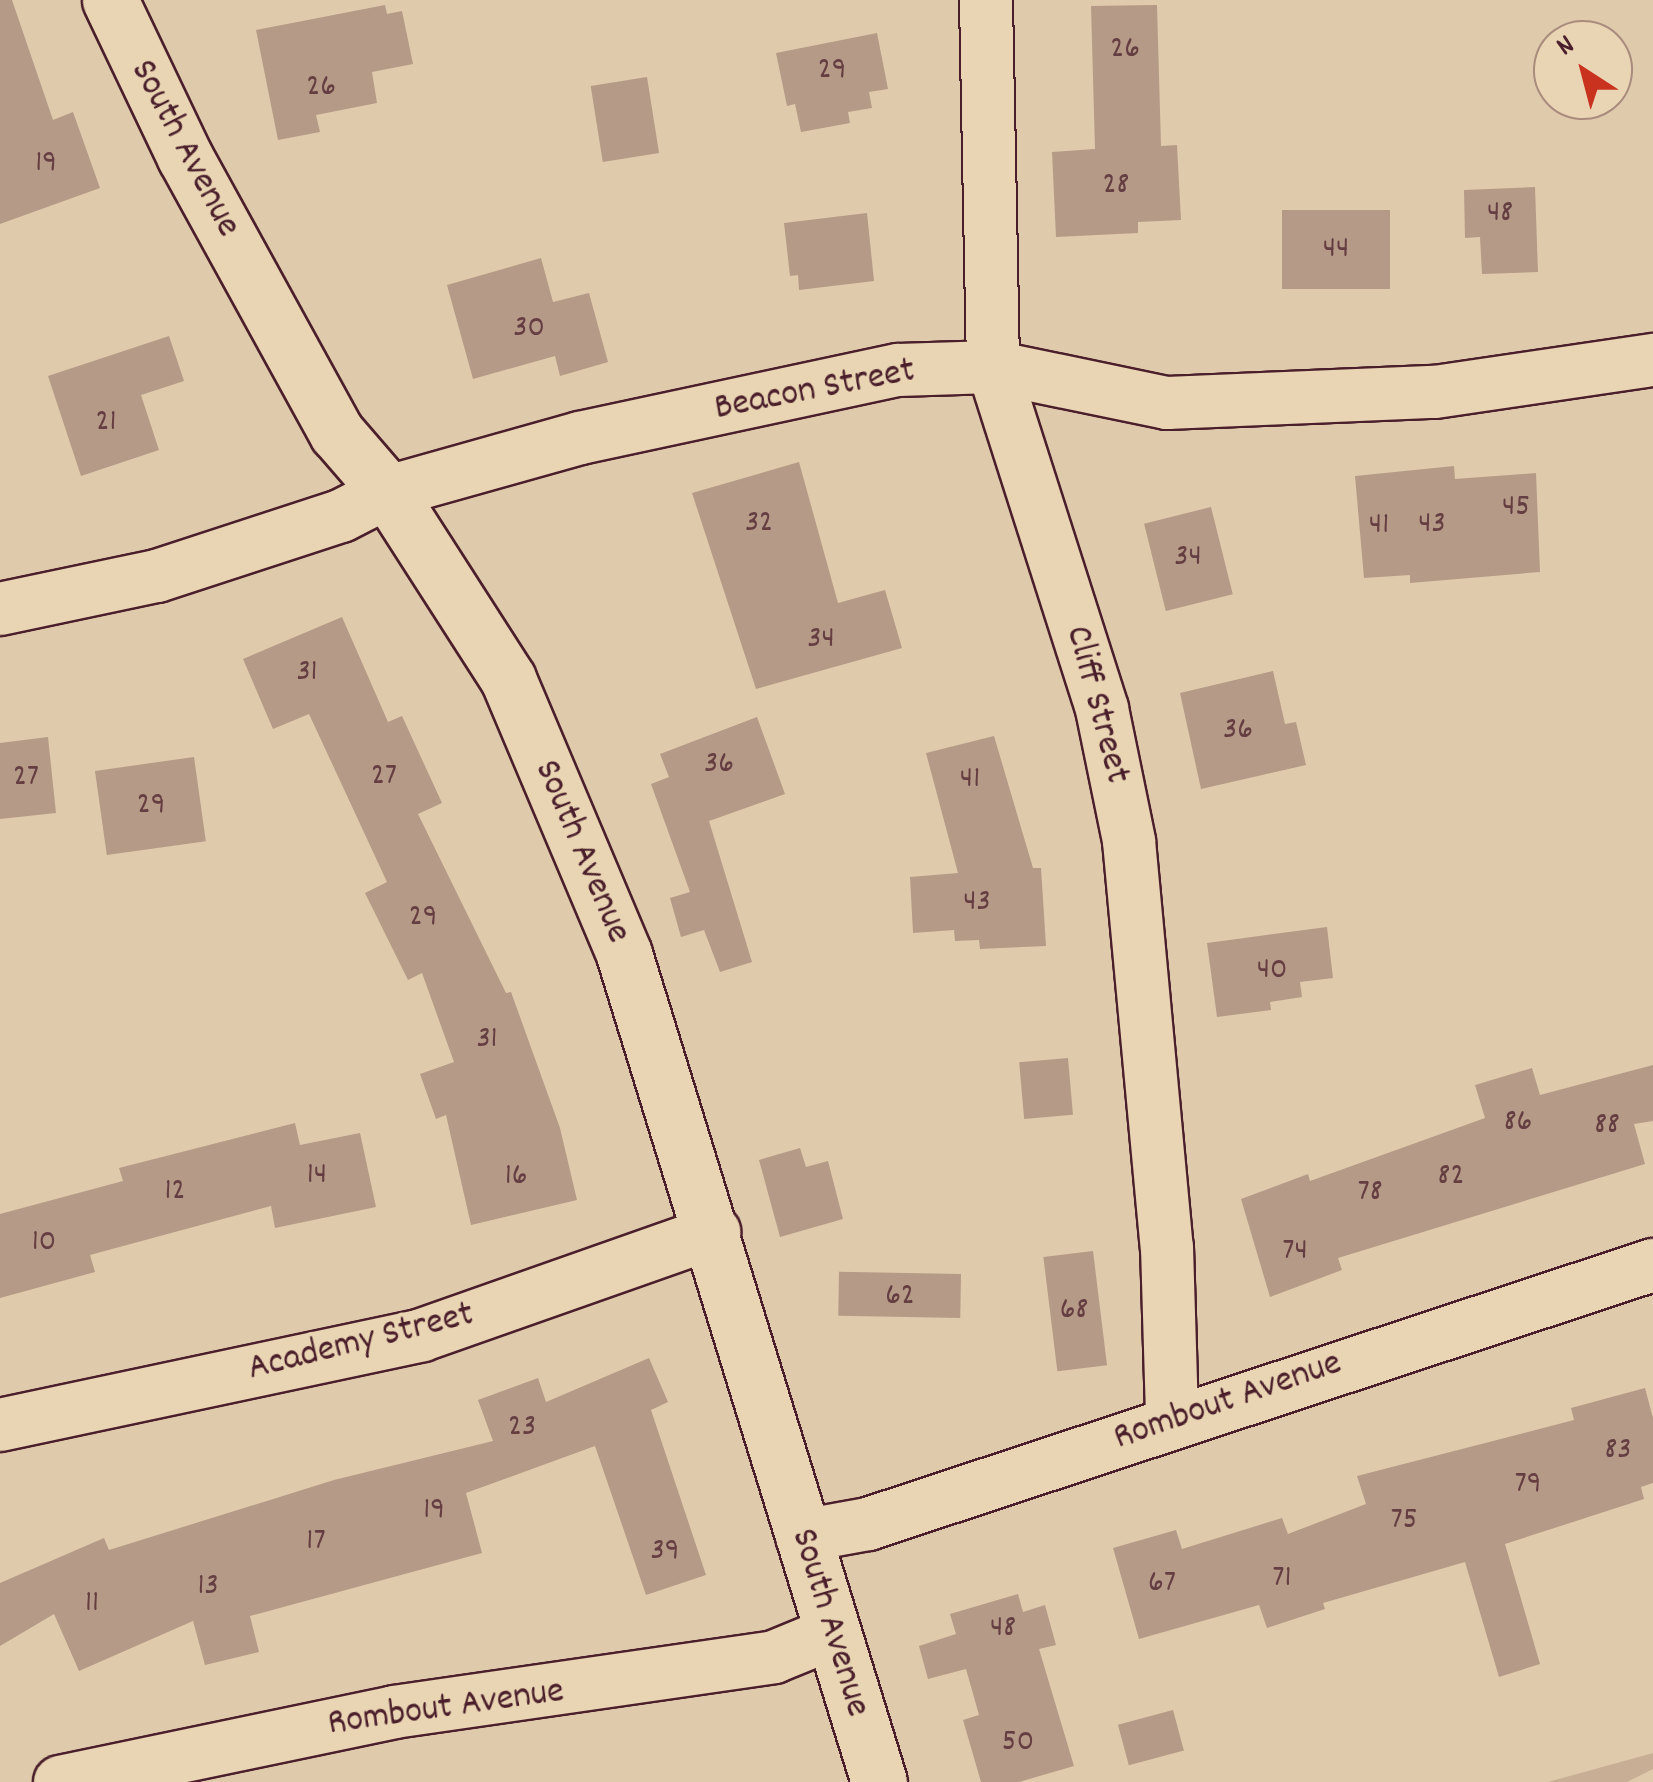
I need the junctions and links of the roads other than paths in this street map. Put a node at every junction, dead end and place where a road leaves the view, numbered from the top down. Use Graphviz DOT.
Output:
graph roads {
  1 [pos="110,0"];
  2 [pos="986,0"];
  3 [pos="1653,360"];
  4 [pos="993,367"];
  5 [pos="388,492"];
  6 [pos="0,609"];
  7 [pos="714,1232"];
  8 [pos="1653,1265"];
  9 [pos="1172,1420"];
  10 [pos="0,1426"];
  11 [pos="802,1536"];
  12 [pos="830,1634"];
  13 [pos="60,1782"];
  14 [pos="879,1782"];
  1 -- 5 [label="street, South Avenue"];
  2 -- 4 [label="street, Cliff Street"];
  3 -- 4 [label="street, Beacon Street"];
  4 -- 5 [label="street, Beacon Street"];
  4 -- 9 [label="street, Cliff Street"];
  5 -- 6 [label="street, Beacon Street"];
  5 -- 7 [label="street, South Avenue"];
  7 -- 10 [label="street, Academy Street"];
  7 -- 11 [label="street, South Avenue"];
  8 -- 9 [label="street, Rombout Avenue"];
  9 -- 11 [label="street, Rombout Avenue"];
  11 -- 12 [label="street, South Avenue"];
  12 -- 13 [label="street, Rombout Avenue"];
  12 -- 14 [label="street, South Avenue"];
}
